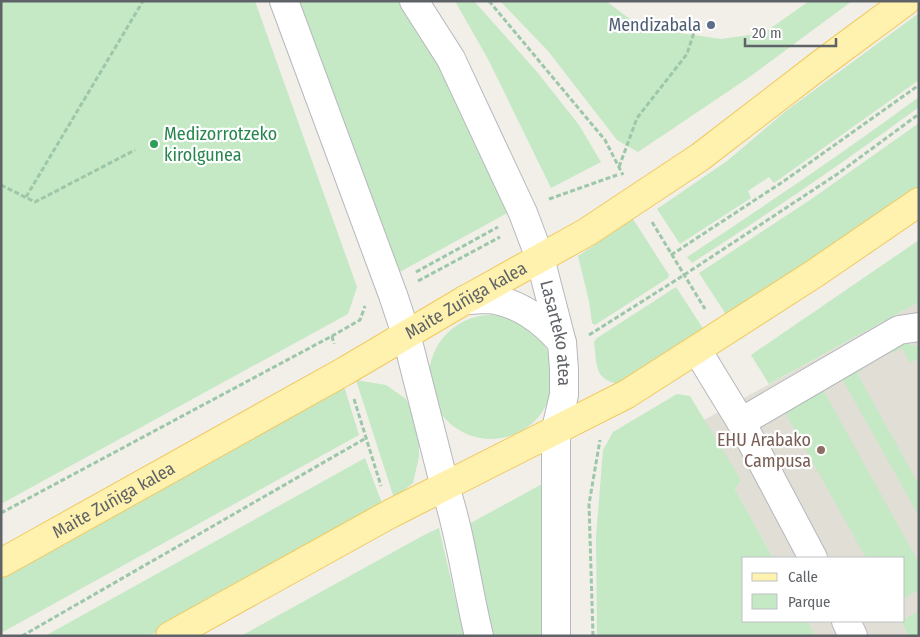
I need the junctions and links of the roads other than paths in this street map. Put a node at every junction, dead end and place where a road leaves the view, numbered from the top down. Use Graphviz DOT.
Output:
graph roads {
  1 [pos="284,1"];
  2 [pos="414,1"];
  3 [pos="906,1"];
  4 [pos="919,202"];
  5 [pos="540,258"];
  6 [pos="465,300"];
  7 [pos="919,327"];
  8 [pos="406,334"];
  9 [pos="574,340"];
  10 [pos="697,350"];
  11 [pos="741,422"];
  12 [pos="556,429"];
  13 [pos="445,487"];
  14 [pos="812,557"];
  15 [pos="1,563"];
  16 [pos="847,622"];
  17 [pos="170,636"];
  18 [pos="479,636"];
  19 [pos="556,636"];
  20 [pos="854,636"];
  1 -- 8 [label="street"];
  2 -- 5 [label="street, Lasarteko atea"];
  3 -- 5 [label="main road, Maite Zuñiga kalea"];
  4 -- 10 [label="main road"];
  5 -- 6 [label="main road, Maite Zuñiga kalea"];
  5 -- 9 [label="street, Lasarteko atea"];
  6 -- 8 [label="main road, Maite Zuñiga kalea"];
  6 -- 9 [label="street"];
  7 -- 11 [label="street"];
  8 -- 13 [label="street"];
  8 -- 15 [label="main road, Maite Zuñiga kalea"];
  9 -- 12 [label="street, Lasarteko atea"];
  10 -- 11 [label="street"];
  10 -- 12 [label="main road"];
  11 -- 14 [label="street"];
  12 -- 13 [label="main road"];
  12 -- 19 [label="street, Lasarteko atea"];
  13 -- 17 [label="main road"];
  13 -- 18 [label="street"];
  16 -- 20 [label="street"];
}
